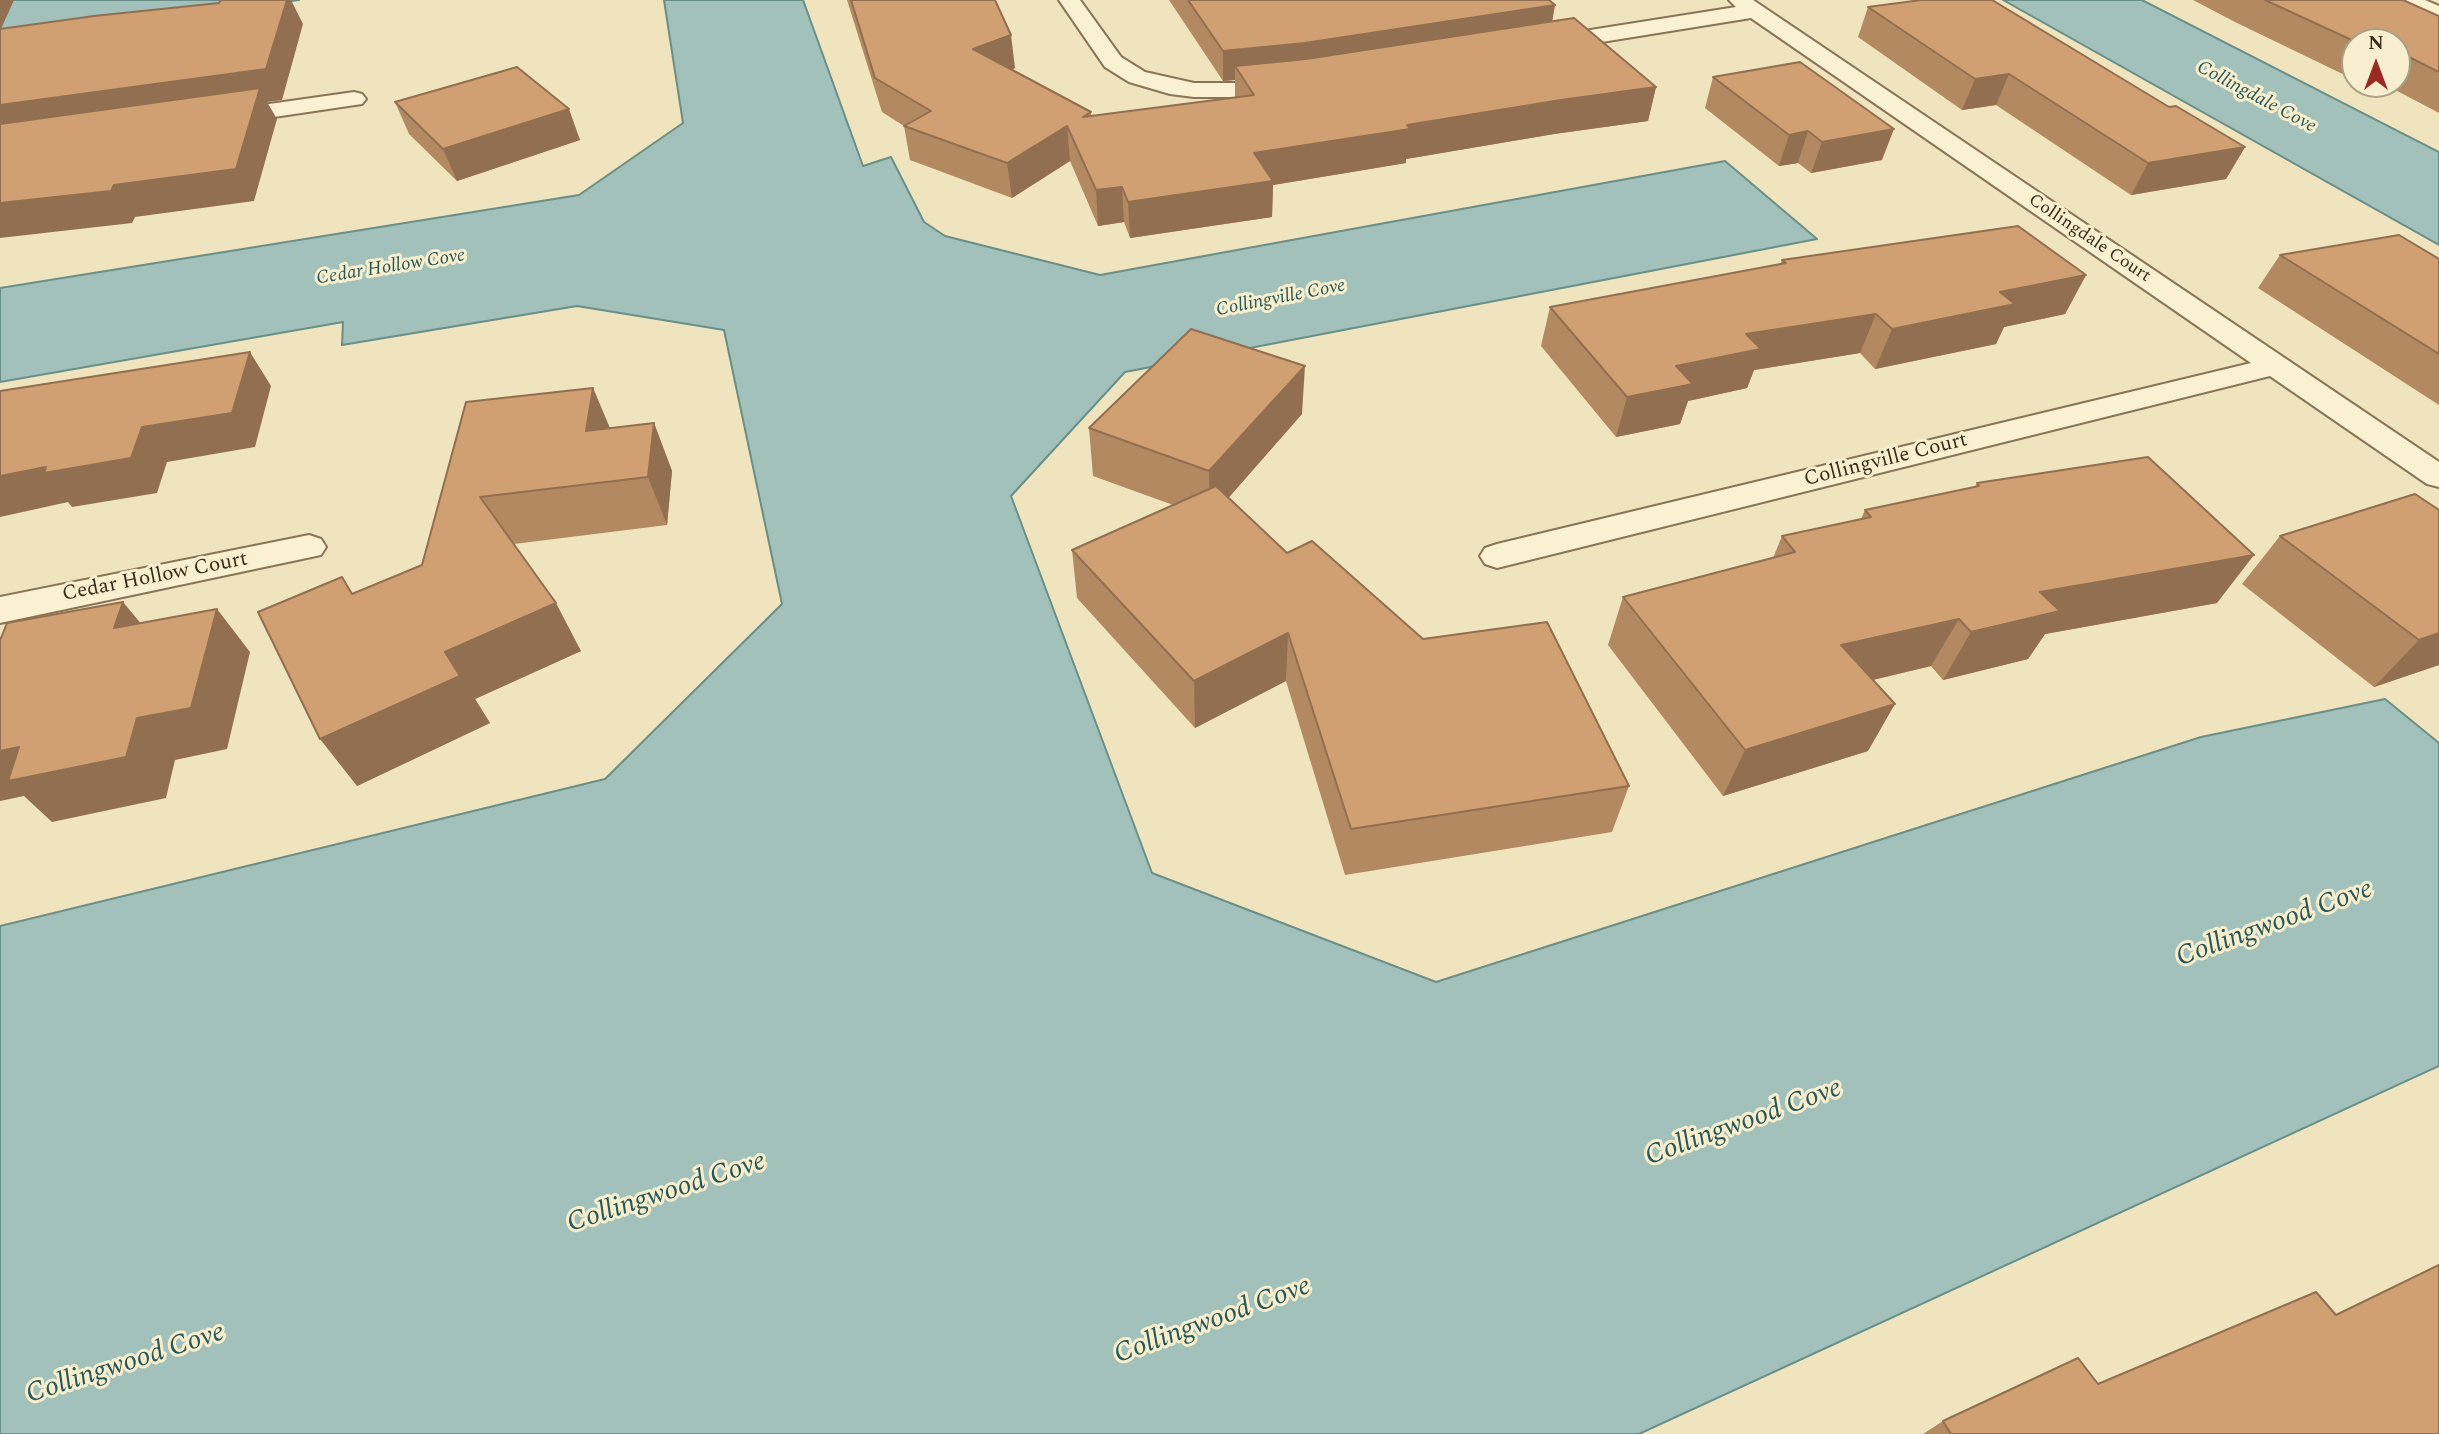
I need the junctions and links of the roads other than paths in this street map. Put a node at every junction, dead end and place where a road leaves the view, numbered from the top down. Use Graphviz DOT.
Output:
graph roads {
  1 [pos="1069,0"];
  2 [pos="2408,0"];
  3 [pos="1747,5"];
  4 [pos="2439,14"];
  5 [pos="1522,48"];
  6 [pos="1304,83"];
  7 [pos="354,99"];
  8 [pos="191,122"];
  9 [pos="2275,366"];
  10 [pos="2439,477"];
  11 [pos="309,547"];
  12 [pos="1497,556"];
  13 [pos="0,610"];
  1 -- 6 [label="street"];
  2 -- 4 [label="street"];
  3 -- 5 [label="street"];
  3 -- 9 [label="street, Collingdale Court"];
  7 -- 8 [label="street"];
  9 -- 10 [label="street, Collingdale Court"];
  9 -- 12 [label="street, Collingville Court"];
  11 -- 13 [label="street, Cedar Hollow Court"];
}
